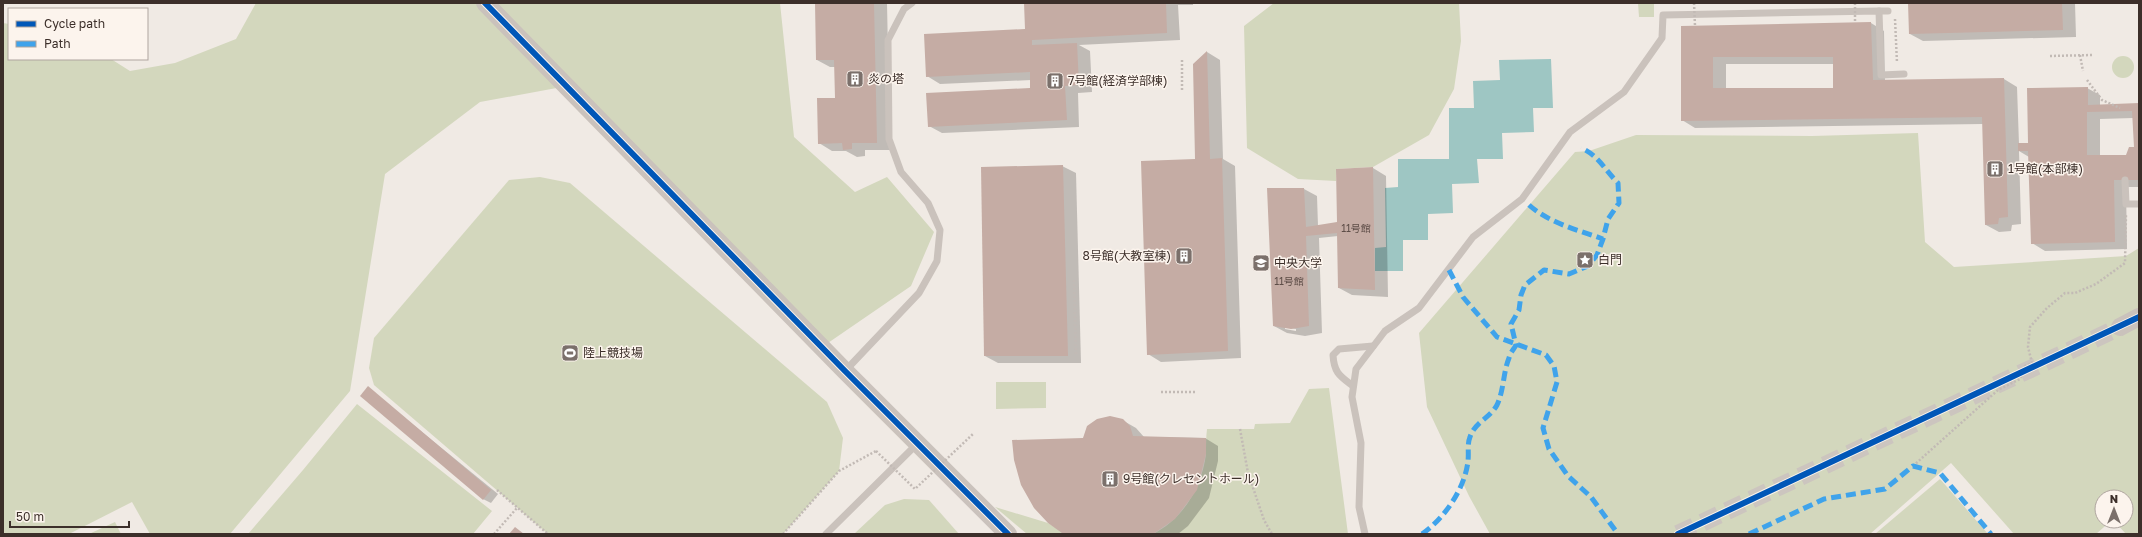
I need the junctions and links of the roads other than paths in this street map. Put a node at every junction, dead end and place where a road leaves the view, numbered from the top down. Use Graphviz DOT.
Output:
graph roads {
  1 [pos="485,3"];
  2 [pos="912,3"];
  3 [pos="1879,11"];
  4 [pos="1888,11"];
  5 [pos="1904,74"];
  6 [pos="2125,180"];
  7 [pos="2139,204"];
  8 [pos="2139,318"];
  9 [pos="2120,327"];
  10 [pos="1374,346"];
  11 [pos="844,371"];
  12 [pos="1353,386"];
  13 [pos="917,444"];
  14 [pos="826,534"];
  15 [pos="1008,534"];
  16 [pos="1365,534"];
  1 -- 11 [label="street"];
  2 -- 11 [label="lane"];
  3 -- 4 [label="lane"];
  3 -- 5 [label="lane"];
  3 -- 10 [label="lane"];
  6 -- 7 [label="lane"];
  8 -- 9 [label="street"];
  10 -- 12 [label="lane"];
  10 -- 12 [label="lane"];
  11 -- 13 [label="street"];
  12 -- 16 [label="lane"];
  13 -- 14 [label="lane"];
  13 -- 15 [label="street"];
}
